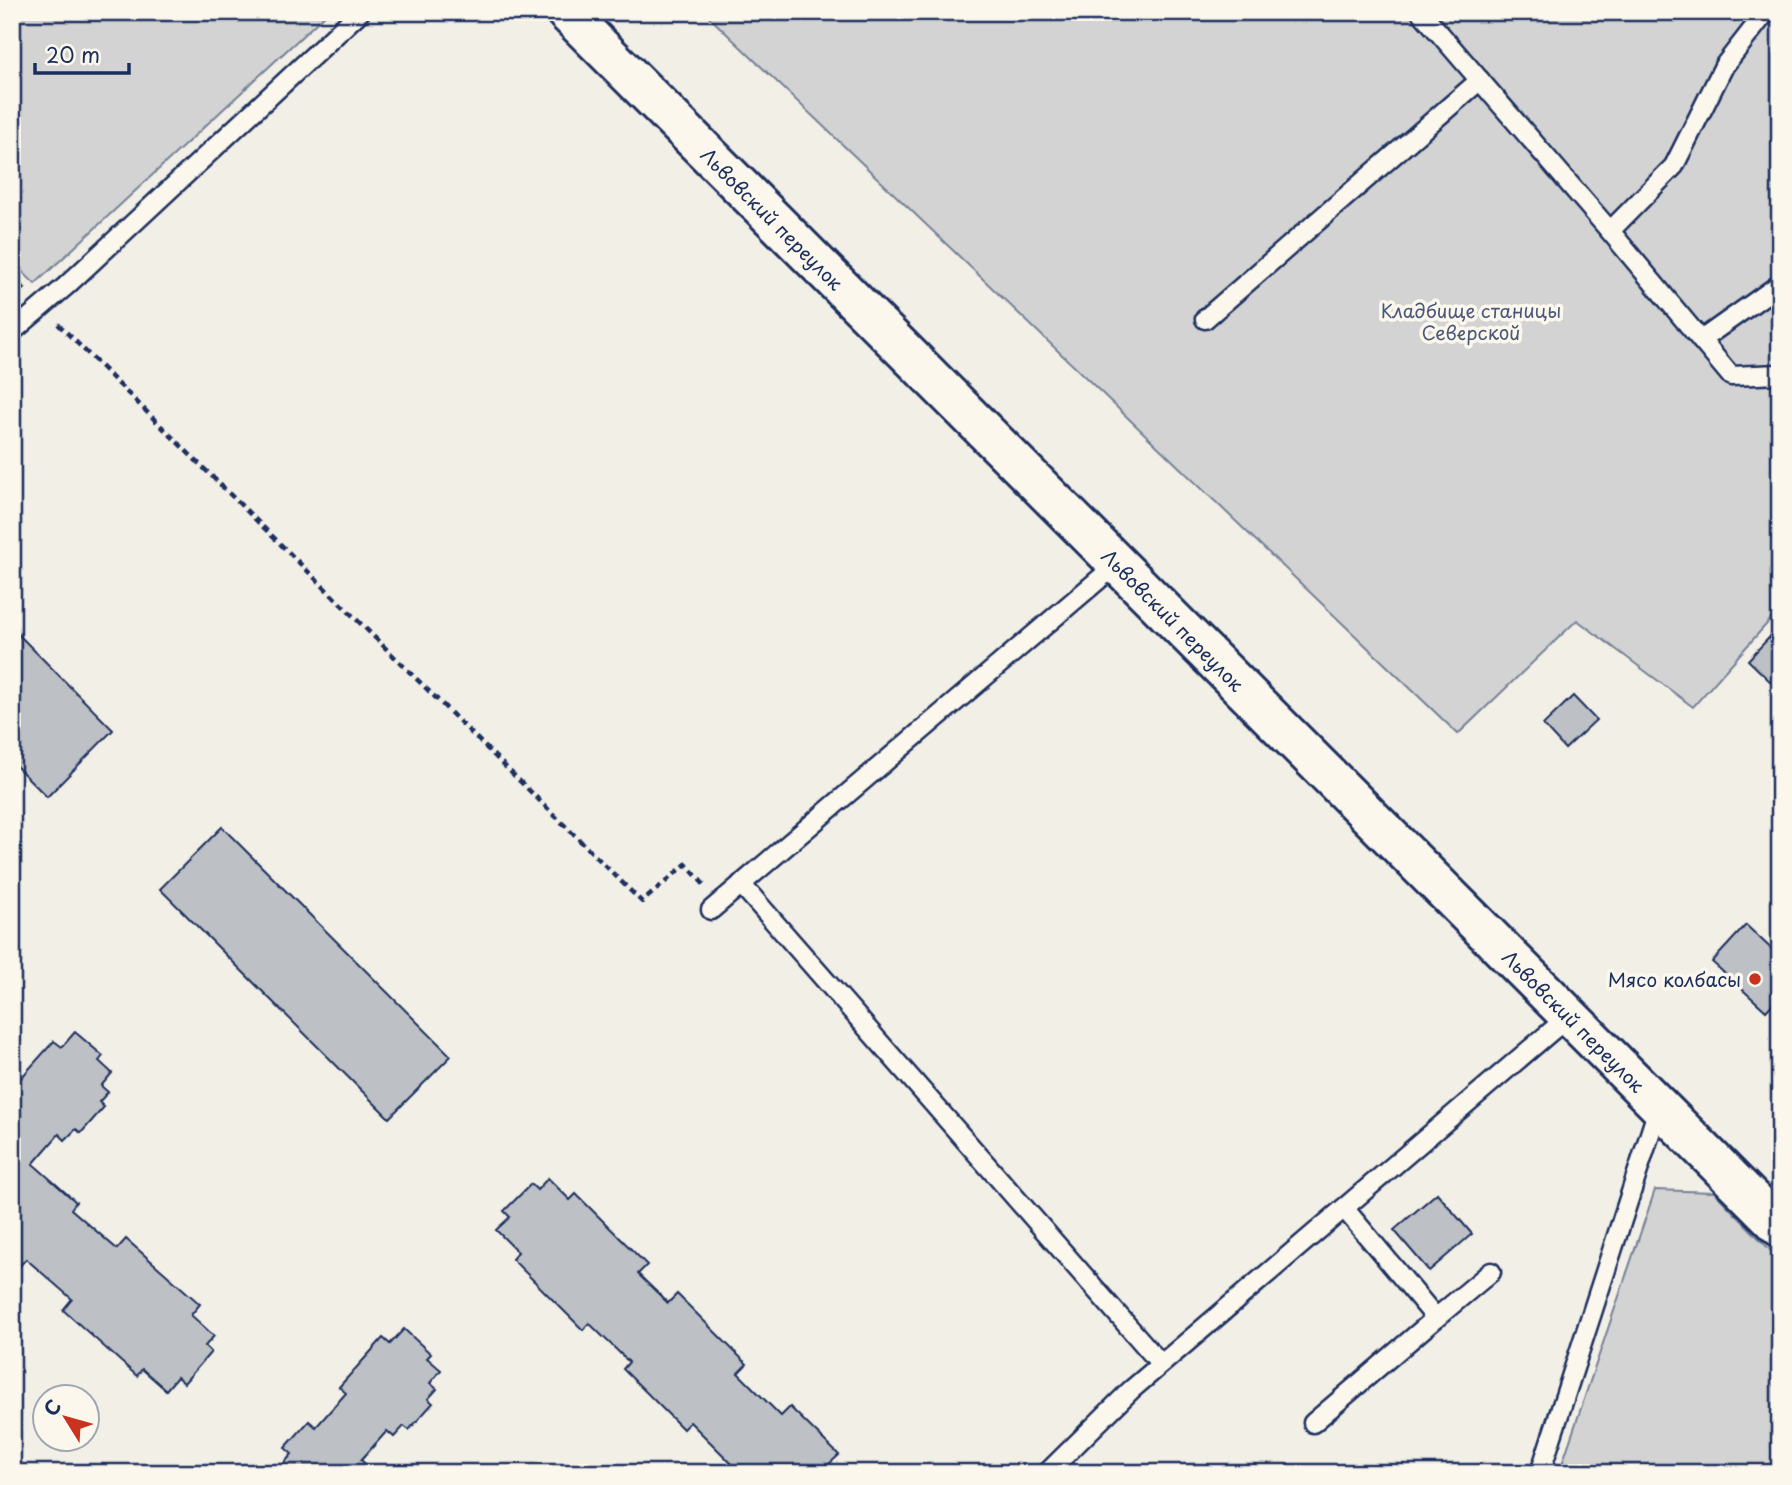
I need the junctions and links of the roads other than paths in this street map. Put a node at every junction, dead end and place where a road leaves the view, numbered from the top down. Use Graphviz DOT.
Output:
graph roads {
  1 [pos="360,12"];
  2 [pos="566,12"];
  3 [pos="1421,12"];
  4 [pos="1766,12"];
  5 [pos="1480,80"];
  6 [pos="1610,231"];
  7 [pos="1780,284"];
  8 [pos="1205,319"];
  9 [pos="12,332"];
  10 [pos="1701,340"];
  11 [pos="1780,374"];
  12 [pos="1117,564"];
  13 [pos="741,884"];
  14 [pos="715,906"];
  15 [pos="1569,1016"];
  16 [pos="1659,1106"];
  17 [pos="1344,1208"];
  18 [pos="1780,1227"];
  19 [pos="1491,1272"];
  20 [pos="1436,1318"];
  21 [pos="1161,1364"];
  22 [pos="1313,1423"];
  23 [pos="1047,1473"];
  24 [pos="1540,1473"];
  1 -- 9 [label="lane"];
  2 -- 12 [label="main road, Львовский переулок"];
  3 -- 5 [label="lane"];
  4 -- 6 [label="lane"];
  5 -- 6 [label="lane"];
  5 -- 8 [label="lane"];
  6 -- 10 [label="lane"];
  7 -- 10 [label="lane"];
  10 -- 11 [label="lane"];
  12 -- 13 [label="lane"];
  12 -- 15 [label="main road, Львовский переулок"];
  13 -- 14 [label="lane"];
  13 -- 21 [label="lane"];
  15 -- 16 [label="main road, Львовский переулок"];
  15 -- 17 [label="lane"];
  16 -- 18 [label="main road, Львовский переулок"];
  16 -- 24 [label="lane"];
  17 -- 20 [label="lane"];
  17 -- 21 [label="lane"];
  19 -- 20 [label="lane"];
  20 -- 22 [label="lane"];
  21 -- 23 [label="lane"];
}
